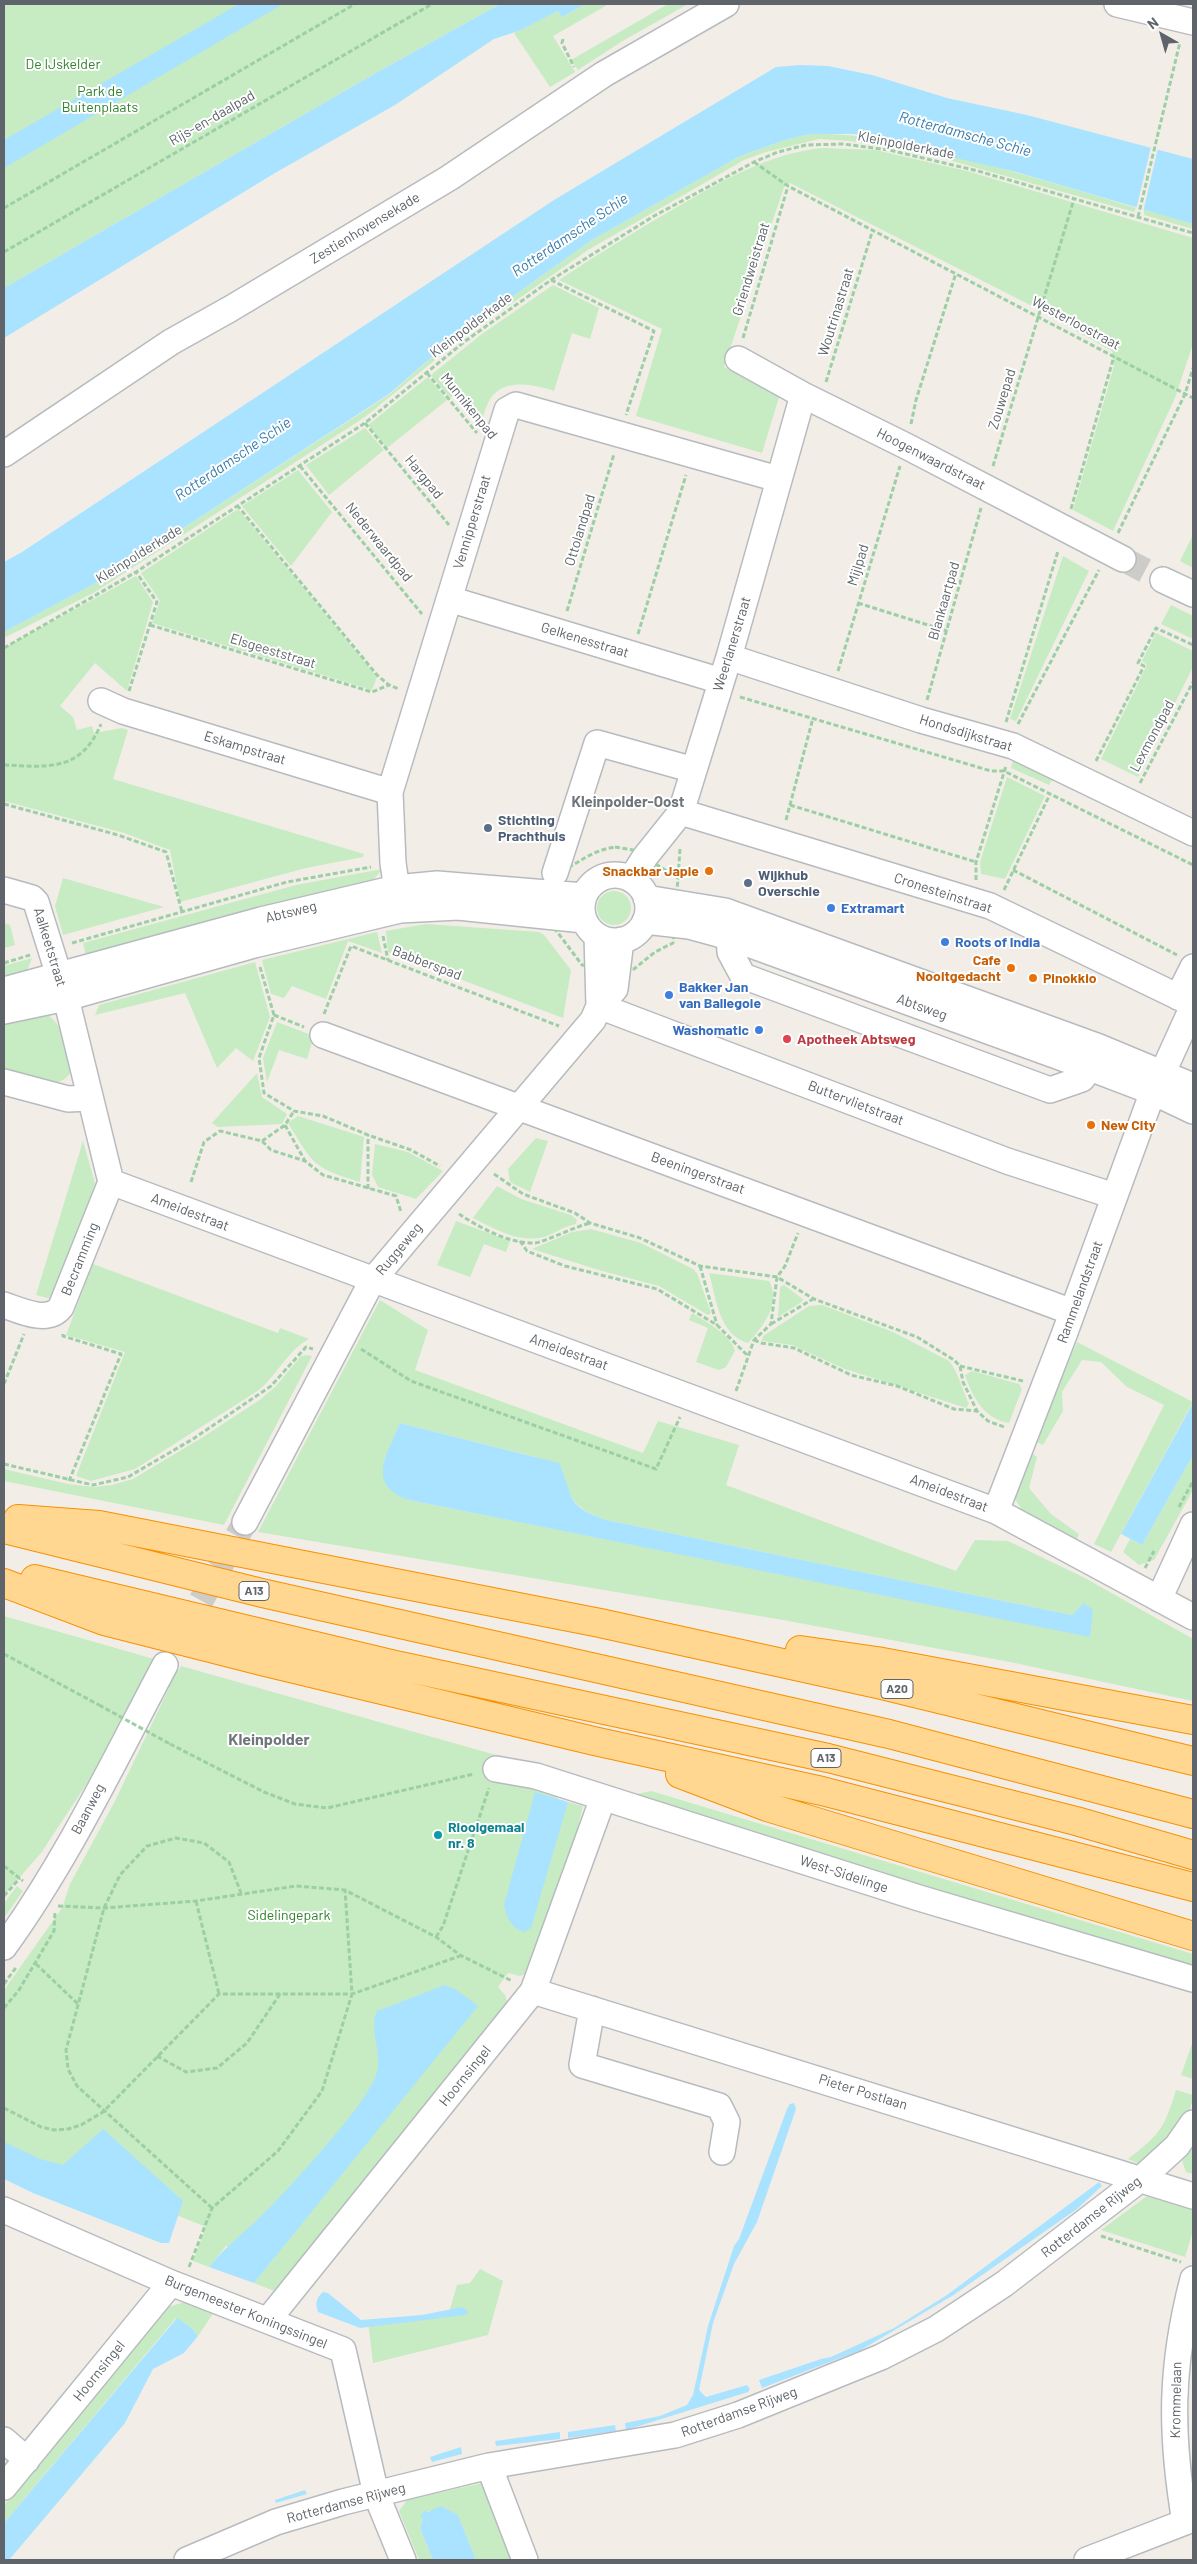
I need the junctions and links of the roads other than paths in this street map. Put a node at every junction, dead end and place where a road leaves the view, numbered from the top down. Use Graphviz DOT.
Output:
graph roads {
  1 [pos="726,4"];
  2 [pos="1117,4"];
  3 [pos="1190,21"];
  4 [pos="738,359"];
  5 [pos="812,399"];
  6 [pos="4,454"];
  7 [pos="778,479"];
  8 [pos="1123,559"];
  9 [pos="1163,580"];
  10 [pos="1193,594"];
  11 [pos="449,599"];
  12 [pos="729,656"];
  13 [pos="719,686"];
  14 [pos="111,705"];
  15 [pos="694,770"];
  16 [pos="390,792"];
  17 [pos="681,812"];
  18 [pos="1193,833"];
  19 [pos="631,879"];
  20 [pos="4,890"];
  21 [pos="554,894"];
  22 [pos="398,899"];
  23 [pos="646,910"];
  24 [pos="676,913"];
  25 [pos="597,923"];
  26 [pos="729,937"];
  27 [pos="1189,963"];
  28 [pos="62,986"];
  29 [pos="4,990"];
  30 [pos="1188,1002"];
  31 [pos="599,1006"];
  32 [pos="4,1011"];
  33 [pos="323,1026"];
  34 [pos="1090,1068"];
  35 [pos="1157,1081"];
  36 [pos="4,1082"];
  37 [pos="1193,1086"];
  38 [pos="89,1098"];
  39 [pos="520,1106"];
  40 [pos="1193,1111"];
  41 [pos="111,1182"];
  42 [pos="1114,1196"];
  43 [pos="372,1281"];
  44 [pos="4,1306"];
  45 [pos="1072,1312"];
  46 [pos="996,1511"];
  47 [pos="4,1518"];
  48 [pos="245,1522"];
  49 [pos="1193,1525"];
  50 [pos="4,1529"];
  51 [pos="4,1572"];
  52 [pos="4,1583"];
  53 [pos="1159,1599"];
  54 [pos="1193,1617"];
  55 [pos="600,1623"];
  56 [pos="165,1665"];
  57 [pos="1193,1720"];
  58 [pos="594,1741"];
  59 [pos="1193,1761"];
  60 [pos="496,1769"];
  61 [pos="602,1798"];
  62 [pos="1193,1814"];
  63 [pos="1193,1855"];
  64 [pos="1193,1887"];
  65 [pos="1193,1936"];
  66 [pos="4,1947"];
  67 [pos="1193,1979"];
  68 [pos="533,1991"];
  69 [pos="592,2009"];
  70 [pos="1193,2123"];
  71 [pos="722,2152"];
  72 [pos="1142,2178"];
  73 [pos="1193,2196"];
  74 [pos="4,2210"];
  75 [pos="1189,2271"];
  76 [pos="177,2284"];
  77 [pos="268,2320"];
  78 [pos="4,2440"];
  79 [pos="27,2460"];
  80 [pos="489,2466"];
  81 [pos="4,2487"];
  82 [pos="376,2494"];
  83 [pos="1189,2520"];
  84 [pos="187,2560"];
  85 [pos="402,2560"];
  86 [pos="525,2560"];
  87 [pos="1087,2560"];
  1 -- 6 [label="street, Zestienhovensekade"];
  2 -- 3 [label="street"];
  4 -- 5 [label="street, Hoogenwaardstraat"];
  5 -- 7 [label="street, Weerlanerstraat"];
  5 -- 8 [label="street, Hoogenwaardstraat"];
  7 -- 11 [label="street, Vennipperstraat"];
  7 -- 12 [label="street, Weerlanerstraat"];
  9 -- 10 [label="street"];
  11 -- 13 [label="street, Gelkenesstraat"];
  11 -- 16 [label="street, Vennipperstraat"];
  12 -- 13 [label="street, Weerlanerstraat"];
  12 -- 18 [label="street, Hondsdijkstraat"];
  13 -- 15 [label="street, Weerlanerstraat"];
  14 -- 16 [label="street, Eskampstraat"];
  15 -- 17 [label="street, Weerlanerstraat"];
  15 -- 21 [label="street"];
  16 -- 22 [label="street, Vennipperstraat"];
  17 -- 19 [label="street, Weerlanerstraat"];
  17 -- 30 [label="street, Cronesteinstraat"];
  19 -- 23 [label="street"];
  19 -- 25 [label="street"];
  20 -- 28 [label="street, Aalkeetstraat"];
  21 -- 22 [label="street, Abtsweg"];
  21 -- 25 [label="street, Abtsweg"];
  22 -- 28 [label="street, Abtsweg"];
  23 -- 24 [label="street, Abtsweg"];
  23 -- 25 [label="street"];
  24 -- 26 [label="street, Abtsweg"];
  24 -- 35 [label="street, Abtsweg"];
  25 -- 31 [label="street, Ruggeweg"];
  26 -- 34 [label="street, Abtsweg"];
  26 -- 34 [label="street"];
  27 -- 30 [label="street, Rammelandstraat"];
  28 -- 29 [label="street, Abtsweg"];
  28 -- 32 [label="street, Abtsweg"];
  28 -- 38 [label="street"];
  30 -- 35 [label="street, Rammelandstraat"];
  31 -- 39 [label="street, Ruggeweg"];
  31 -- 42 [label="street, Buttervlietstraat"];
  33 -- 39 [label="street, Beeningerstraat"];
  34 -- 35 [label="street, Abtsweg"];
  35 -- 37 [label="street, Abtsweg"];
  35 -- 40 [label="street, Abtsweg"];
  35 -- 42 [label="street, Rammelandstraat"];
  36 -- 38 [label="street"];
  38 -- 41 [label="street"];
  39 -- 43 [label="street, Ruggeweg"];
  39 -- 45 [label="street, Beeningerstraat"];
  41 -- 43 [label="street, Ameidestraat"];
  41 -- 44 [label="street, Becramming"];
  42 -- 45 [label="street, Rammelandstraat"];
  43 -- 46 [label="street, Ameidestraat"];
  43 -- 48 [label="street, Ruggeweg"];
  45 -- 46 [label="street, Rammelandstraat"];
  46 -- 53 [label="street, Ameidestraat"];
  47 -- 55 [label="highway"];
  49 -- 53 [label="street"];
  50 -- 62 [label="highway, A13"];
  51 -- 63 [label="highway, A13"];
  52 -- 58 [label="highway, A13"];
  53 -- 54 [label="street, Ameidestraat"];
  55 -- 57 [label="highway"];
  55 -- 59 [label="highway, A20"];
  56 -- 66 [label="street, Baanweg"];
  58 -- 64 [label="highway, A13"];
  58 -- 65 [label="highway, A13"];
  60 -- 61 [label="street, West-Sidelinge"];
  61 -- 67 [label="street, West-Sidelinge"];
  61 -- 68 [label="street, Hoornsingel"];
  68 -- 69 [label="street, Pieter Postlaan"];
  68 -- 77 [label="street, Hoornsingel"];
  69 -- 71 [label="street"];
  69 -- 72 [label="street, Pieter Postlaan"];
  70 -- 72 [label="street, Rotterdamse Rijweg"];
  72 -- 73 [label="street, Pieter Postlaan"];
  72 -- 80 [label="street, Rotterdamse Rijweg"];
  74 -- 76 [label="street, Burgemeester Koningssingel"];
  75 -- 83 [label="street, Krommelaan"];
  76 -- 77 [label="street, Burgemeester Koningssingel"];
  76 -- 79 [label="street, Hoornsingel"];
  77 -- 82 [label="street, Burgemeester Koningssingel"];
  78 -- 79 [label="street"];
  79 -- 81 [label="street, Hoornsingel"];
  80 -- 82 [label="street, Rotterdamse Rijweg"];
  80 -- 86 [label="street"];
  82 -- 84 [label="street, Rotterdamse Rijweg"];
  82 -- 85 [label="street, Burgemeester Koningssingel"];
  83 -- 87 [label="street"];
}
